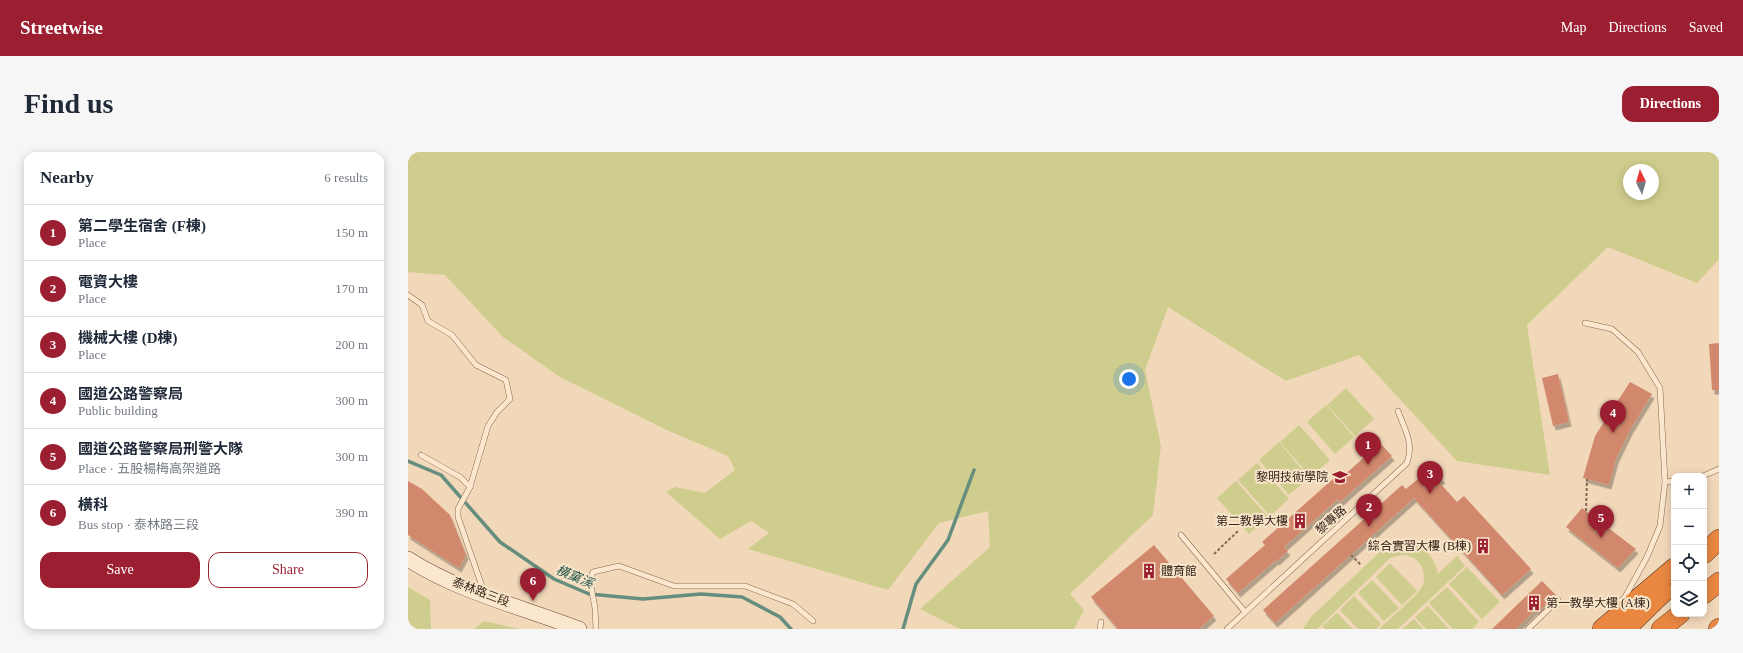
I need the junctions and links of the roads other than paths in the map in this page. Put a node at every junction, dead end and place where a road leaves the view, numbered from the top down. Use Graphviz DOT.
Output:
graph roads {
  1 [pos="408,295"];
  2 [pos="1585,323"];
  3 [pos="1398,411"];
  4 [pos="421,455"];
  5 [pos="1719,469"];
  6 [pos="1707,474"];
  7 [pos="1665,482"];
  8 [pos="1671,482"];
  9 [pos="470,487"];
  10 [pos="1719,531"];
  11 [pos="1181,535"];
  12 [pos="1719,539"];
  13 [pos="1707,541"];
  14 [pos="1707,551"];
  15 [pos="408,559"];
  16 [pos="1671,570"];
  17 [pos="1719,582"];
  18 [pos="1671,586"];
  19 [pos="1707,592"];
  20 [pos="484,595"];
  21 [pos="1558,600"];
  22 [pos="1615,608"];
  23 [pos="1245,612"];
  24 [pos="1676,617"];
  25 [pos="813,621"];
  26 [pos="1101,622"];
  27 [pos="1604,624"];
  28 [pos="579,629"];
  29 [pos="596,629"];
  30 [pos="1100,629"];
  31 [pos="1226,629"];
  32 [pos="1528,629"];
  33 [pos="1595,629"];
  34 [pos="1626,629"];
  35 [pos="1662,629"];
  1 -- 9 [label="lane"];
  2 -- 7 [label="lane"];
  3 -- 23 [label="lane, 黎專路"];
  4 -- 9 [label="lane"];
  5 -- 6 [label="lane"];
  7 -- 8 [label="lane"];
  7 -- 22 [label="lane"];
  9 -- 20 [label="lane"];
  10 -- 13 [label="highway"];
  11 -- 23 [label="lane"];
  12 -- 14 [label="highway"];
  15 -- 20 [label="main road, 泰林路三段"];
  16 -- 27 [label="highway"];
  17 -- 19 [label="highway"];
  18 -- 34 [label="highway"];
  20 -- 28 [label="main road, 泰林路三段"];
  21 -- 32 [label="lane"];
  23 -- 31 [label="lane, 黎專路"];
  24 -- 35 [label="highway"];
  25 -- 29 [label="lane"];
  26 -- 30 [label="lane"];
  27 -- 33 [label="lane"];
}
